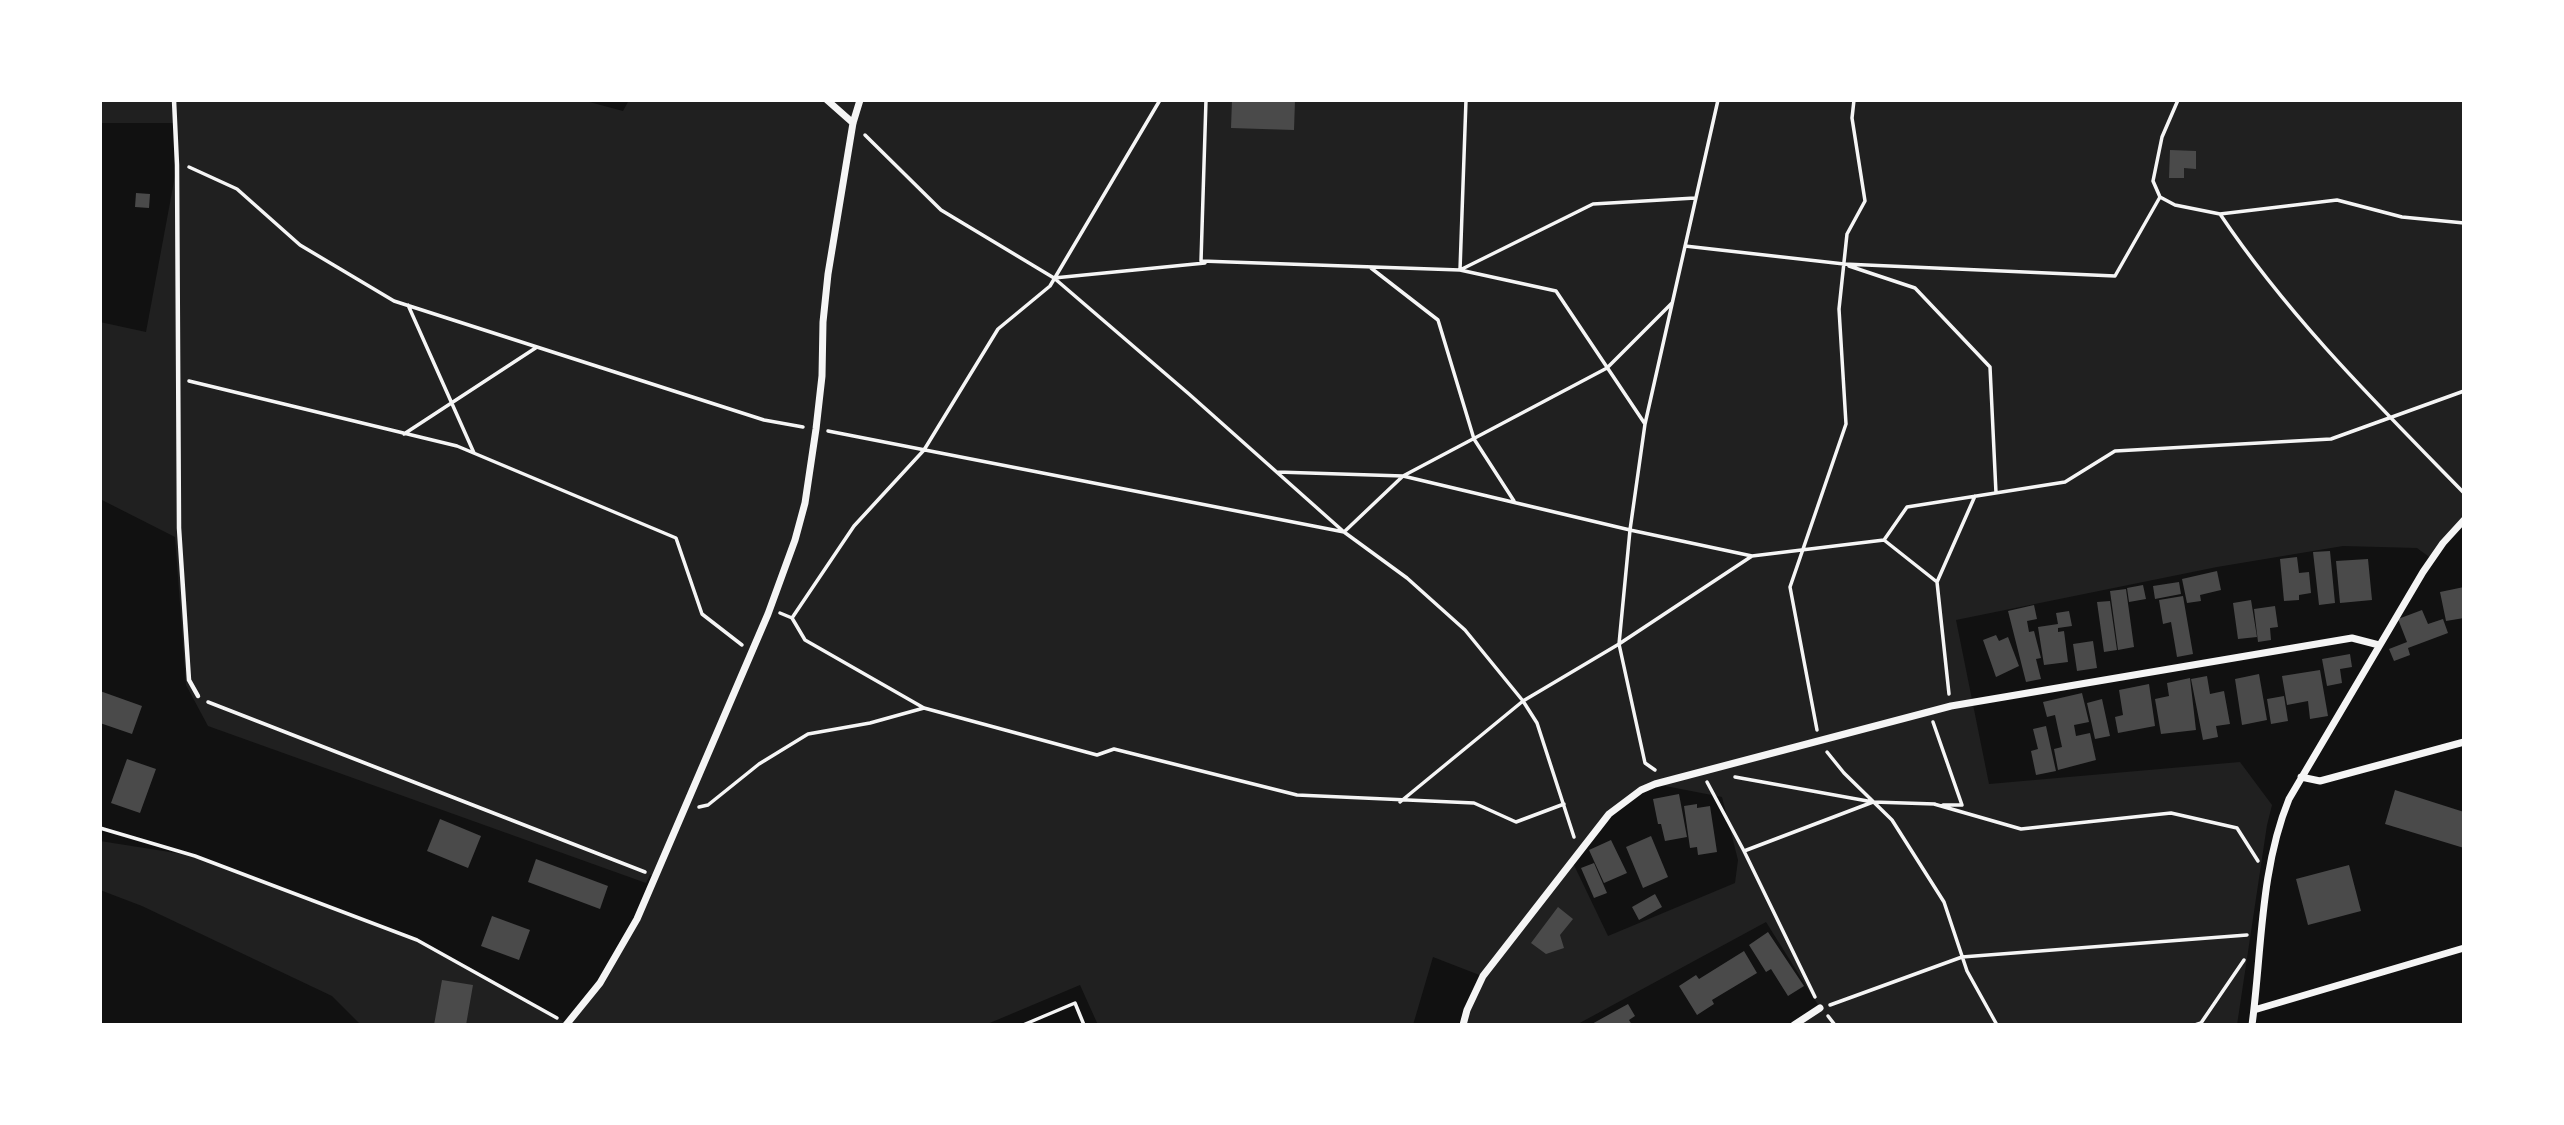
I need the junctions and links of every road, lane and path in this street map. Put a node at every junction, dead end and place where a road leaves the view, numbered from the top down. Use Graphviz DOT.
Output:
graph roads {
  1 [pos="174,100"];
  2 [pos="827,100"];
  3 [pos="860,100"];
  4 [pos="1160,100"];
  5 [pos="1206,100"];
  6 [pos="1466,100"];
  7 [pos="1718,100"];
  8 [pos="1854,100"];
  9 [pos="2178,100"];
  10 [pos="853,123"];
  11 [pos="177,165"];
  12 [pos="2160,197"];
  13 [pos="1696,198"];
  14 [pos="2220,214"];
  15 [pos="2464,223"];
  16 [pos="1685,246"];
  17 [pos="1219,262"];
  18 [pos="1844,264"];
  19 [pos="1370,267"];
  20 [pos="1460,270"];
  21 [pos="1054,278"];
  22 [pos="1672,303"];
  23 [pos="408,305"];
  24 [pos="537,346"];
  25 [pos="1607,368"];
  26 [pos="177,377"];
  27 [pos="2464,391"];
  28 [pos="2390,418"];
  29 [pos="1645,424"];
  30 [pos="816,429"];
  31 [pos="404,434"];
  32 [pos="1474,439"];
  33 [pos="924,450"];
  34 [pos="474,454"];
  35 [pos="1276,472"];
  36 [pos="1403,476"];
  37 [pos="1996,493"];
  38 [pos="2464,493"];
  39 [pos="1975,496"];
  40 [pos="1516,503"];
  41 [pos="2464,520"];
  42 [pos="1630,530"];
  43 [pos="1344,532"];
  44 [pos="1884,540"];
  45 [pos="1802,549"];
  46 [pos="1752,556"];
  47 [pos="1937,582"];
  48 [pos="770,609"];
  49 [pos="792,618"];
  50 [pos="1619,644"];
  51 [pos="2379,645"];
  52 [pos="751,653"];
  53 [pos="198,695"];
  54 [pos="1523,701"];
  55 [pos="1951,706"];
  56 [pos="925,708"];
  57 [pos="1929,712"];
  58 [pos="1819,742"];
  59 [pos="2464,742"];
  60 [pos="1702,772"];
  61 [pos="1728,776"];
  62 [pos="2301,778"];
  63 [pos="1668,779"];
  64 [pos="1402,801"];
  65 [pos="1873,802"];
  66 [pos="1564,804"];
  67 [pos="1934,804"];
  68 [pos="683,810"];
  69 [pos="100,828"];
  70 [pos="1744,851"];
  71 [pos="1579,852"];
  72 [pos="2268,875"];
  73 [pos="655,876"];
  74 [pos="2262,934"];
  75 [pos="2464,948"];
  76 [pos="2247,956"];
  77 [pos="1962,957"];
  78 [pos="1820,1008"];
  79 [pos="2254,1010"];
  80 [pos="567,1025"];
  81 [pos="1023,1025"];
  82 [pos="1084,1025"];
  83 [pos="1463,1025"];
  84 [pos="1794,1025"];
  85 [pos="1835,1025"];
  86 [pos="1997,1025"];
  87 [pos="2195,1025"];
  88 [pos="2252,1025"];
  1 -- 11 [label="lane"];
  2 -- 10 [label="street"];
  3 -- 10 [label="street"];
  4 -- 21 [label="path"];
  5 -- 17 [label="path"];
  6 -- 20 [label="path"];
  7 -- 13 [label="path"];
  8 -- 18 [label="path"];
  9 -- 12 [label="path"];
  10 -- 21 [label="path"];
  10 -- 30 [label="street"];
  11 -- 23 [label="path"];
  11 -- 26 [label="lane"];
  12 -- 14 [label="path"];
  12 -- 18 [label="path"];
  13 -- 16 [label="path"];
  13 -- 20 [label="path"];
  14 -- 15 [label="path"];
  14 -- 28 [label="path"];
  16 -- 18 [label="path"];
  16 -- 22 [label="path"];
  17 -- 19 [label="path"];
  17 -- 21 [label="path"];
  18 -- 37 [label="path"];
  18 -- 45 [label="path"];
  19 -- 20 [label="path"];
  19 -- 32 [label="path"];
  20 -- 25 [label="path"];
  21 -- 33 [label="path"];
  21 -- 35 [label="path"];
  22 -- 25 [label="path"];
  22 -- 29 [label="path"];
  23 -- 24 [label="path"];
  23 -- 34 [label="path"];
  24 -- 30 [label="path"];
  24 -- 31 [label="path"];
  25 -- 29 [label="path"];
  25 -- 32 [label="path"];
  26 -- 31 [label="path"];
  26 -- 53 [label="lane"];
  27 -- 28 [label="path"];
  28 -- 37 [label="path"];
  28 -- 38 [label="path"];
  29 -- 42 [label="path"];
  30 -- 33 [label="path"];
  30 -- 48 [label="street"];
  31 -- 34 [label="path"];
  32 -- 36 [label="path"];
  32 -- 40 [label="path"];
  33 -- 43 [label="path"];
  33 -- 49 [label="path"];
  34 -- 52 [label="path"];
  35 -- 36 [label="path"];
  35 -- 43 [label="path"];
  36 -- 40 [label="path"];
  36 -- 43 [label="path"];
  37 -- 39 [label="path"];
  39 -- 44 [label="path"];
  39 -- 47 [label="path"];
  40 -- 42 [label="path"];
  41 -- 51 [label="street"];
  42 -- 46 [label="path"];
  42 -- 50 [label="path"];
  43 -- 54 [label="path"];
  44 -- 45 [label="path"];
  44 -- 47 [label="path"];
  45 -- 46 [label="path"];
  45 -- 58 [label="path"];
  46 -- 50 [label="path"];
  47 -- 55 [label="path"];
  48 -- 49 [label="path"];
  48 -- 52 [label="street"];
  49 -- 56 [label="path"];
  50 -- 54 [label="path"];
  50 -- 63 [label="path"];
  51 -- 55 [label="street"];
  51 -- 62 [label="street"];
  52 -- 68 [label="street"];
  53 -- 73 [label="path"];
  54 -- 64 [label="path"];
  54 -- 66 [label="path"];
  55 -- 57 [label="street"];
  56 -- 64 [label="path"];
  56 -- 68 [label="path"];
  57 -- 58 [label="street"];
  57 -- 67 [label="path"];
  58 -- 60 [label="street"];
  58 -- 65 [label="path"];
  59 -- 62 [label="street"];
  60 -- 63 [label="street"];
  60 -- 70 [label="path"];
  61 -- 65 [label="path"];
  62 -- 72 [label="street"];
  63 -- 71 [label="street"];
  64 -- 66 [label="path"];
  65 -- 67 [label="path"];
  65 -- 70 [label="path"];
  65 -- 77 [label="path"];
  66 -- 71 [label="path"];
  67 -- 72 [label="path"];
  68 -- 73 [label="street"];
  69 -- 80 [label="path"];
  70 -- 78 [label="path"];
  71 -- 83 [label="street"];
  72 -- 74 [label="street"];
  73 -- 80 [label="street"];
  74 -- 77 [label="path"];
  74 -- 79 [label="street"];
  75 -- 79 [label="street"];
  76 -- 87 [label="path"];
  77 -- 78 [label="path"];
  77 -- 86 [label="path"];
  78 -- 84 [label="street"];
  78 -- 85 [label="path"];
  79 -- 88 [label="street"];
  81 -- 82 [label="path"];
}
